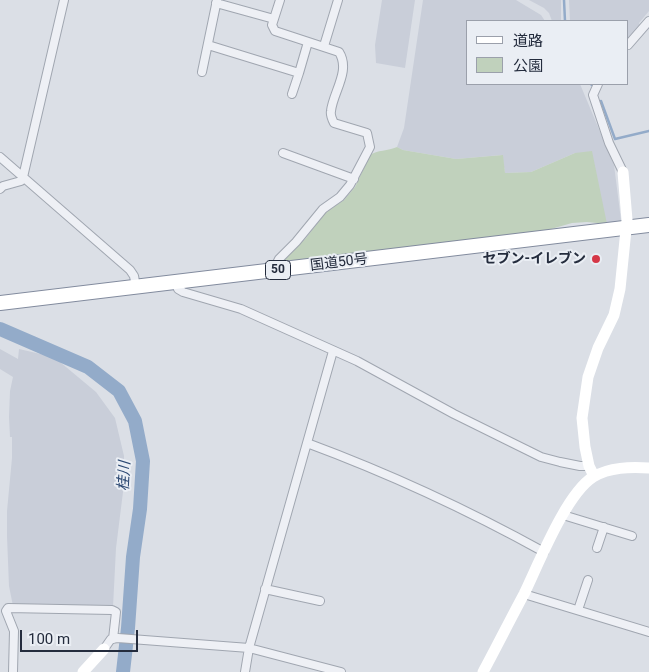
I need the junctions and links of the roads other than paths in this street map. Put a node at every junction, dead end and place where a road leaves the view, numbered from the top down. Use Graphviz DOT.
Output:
graph roads {
  1 [pos="64,0"];
  2 [pos="280,0"];
  3 [pos="338,0"];
  4 [pos="216,2"];
  5 [pos="274,19"];
  6 [pos="649,21"];
  7 [pos="308,42"];
  8 [pos="629,44"];
  9 [pos="208,45"];
  10 [pos="324,46"];
  11 [pos="202,72"];
  12 [pos="299,73"];
  13 [pos="597,85"];
  14 [pos="292,94"];
  15 [pos="283,153"];
  16 [pos="0,157"];
  17 [pos="623,172"];
  18 [pos="23,177"];
  19 [pos="354,179"];
  20 [pos="0,189"];
  21 [pos="649,225"];
  22 [pos="626,228"];
  23 [pos="273,271"];
  24 [pos="176,282"];
  25 [pos="136,287"];
  26 [pos="0,303"];
  27 [pos="333,351"];
  28 [pos="307,443"];
  29 [pos="589,466"];
  30 [pos="649,468"];
  31 [pos="594,476"];
  32 [pos="563,515"];
  33 [pos="604,528"];
  34 [pos="632,536"];
  35 [pos="597,548"];
  36 [pos="544,552"];
  37 [pos="588,580"];
  38 [pos="265,589"];
  39 [pos="524,594"];
  40 [pos="320,601"];
  41 [pos="578,610"];
  42 [pos="649,632"];
  43 [pos="116,638"];
  44 [pos="249,648"];
  45 [pos="104,649"];
  46 [pos="13,672"];
  47 [pos="83,672"];
  48 [pos="245,672"];
  49 [pos="341,672"];
  50 [pos="484,672"];
  1 -- 18 [label="street"];
  2 -- 5 [label="street"];
  3 -- 10 [label="street"];
  4 -- 5 [label="street"];
  4 -- 9 [label="street"];
  5 -- 7 [label="street"];
  6 -- 8 [label="street"];
  7 -- 10 [label="street"];
  7 -- 12 [label="street"];
  9 -- 11 [label="street"];
  9 -- 12 [label="street"];
  10 -- 19 [label="street"];
  12 -- 14 [label="street"];
  13 -- 17 [label="street"];
  15 -- 19 [label="street"];
  16 -- 18 [label="street"];
  17 -- 22 [label="street"];
  18 -- 20 [label="street"];
  18 -- 25 [label="street"];
  19 -- 23 [label="street"];
  21 -- 22 [label="highway, 国道50号 / 50"];
  22 -- 23 [label="highway, 国道50号 / 50"];
  22 -- 29 [label="street"];
  23 -- 24 [label="highway, 国道50号 / 50"];
  24 -- 25 [label="highway, 国道50号 / 50"];
  24 -- 27 [label="street"];
  25 -- 26 [label="highway, 国道50号 / 50"];
  27 -- 28 [label="street"];
  27 -- 29 [label="street"];
  28 -- 36 [label="street"];
  28 -- 38 [label="street"];
  29 -- 31 [label="street"];
  30 -- 31 [label="street"];
  31 -- 32 [label="street"];
  32 -- 33 [label="street"];
  32 -- 36 [label="street"];
  33 -- 34 [label="street"];
  33 -- 35 [label="street"];
  36 -- 39 [label="street"];
  37 -- 41 [label="street"];
  38 -- 40 [label="street"];
  38 -- 44 [label="street"];
  39 -- 41 [label="street"];
  39 -- 50 [label="street"];
  41 -- 42 [label="street"];
  43 -- 44 [label="street"];
  43 -- 45 [label="street"];
  43 -- 46 [label="street"];
  44 -- 48 [label="street"];
  44 -- 49 [label="street"];
  45 -- 47 [label="street"];
}
